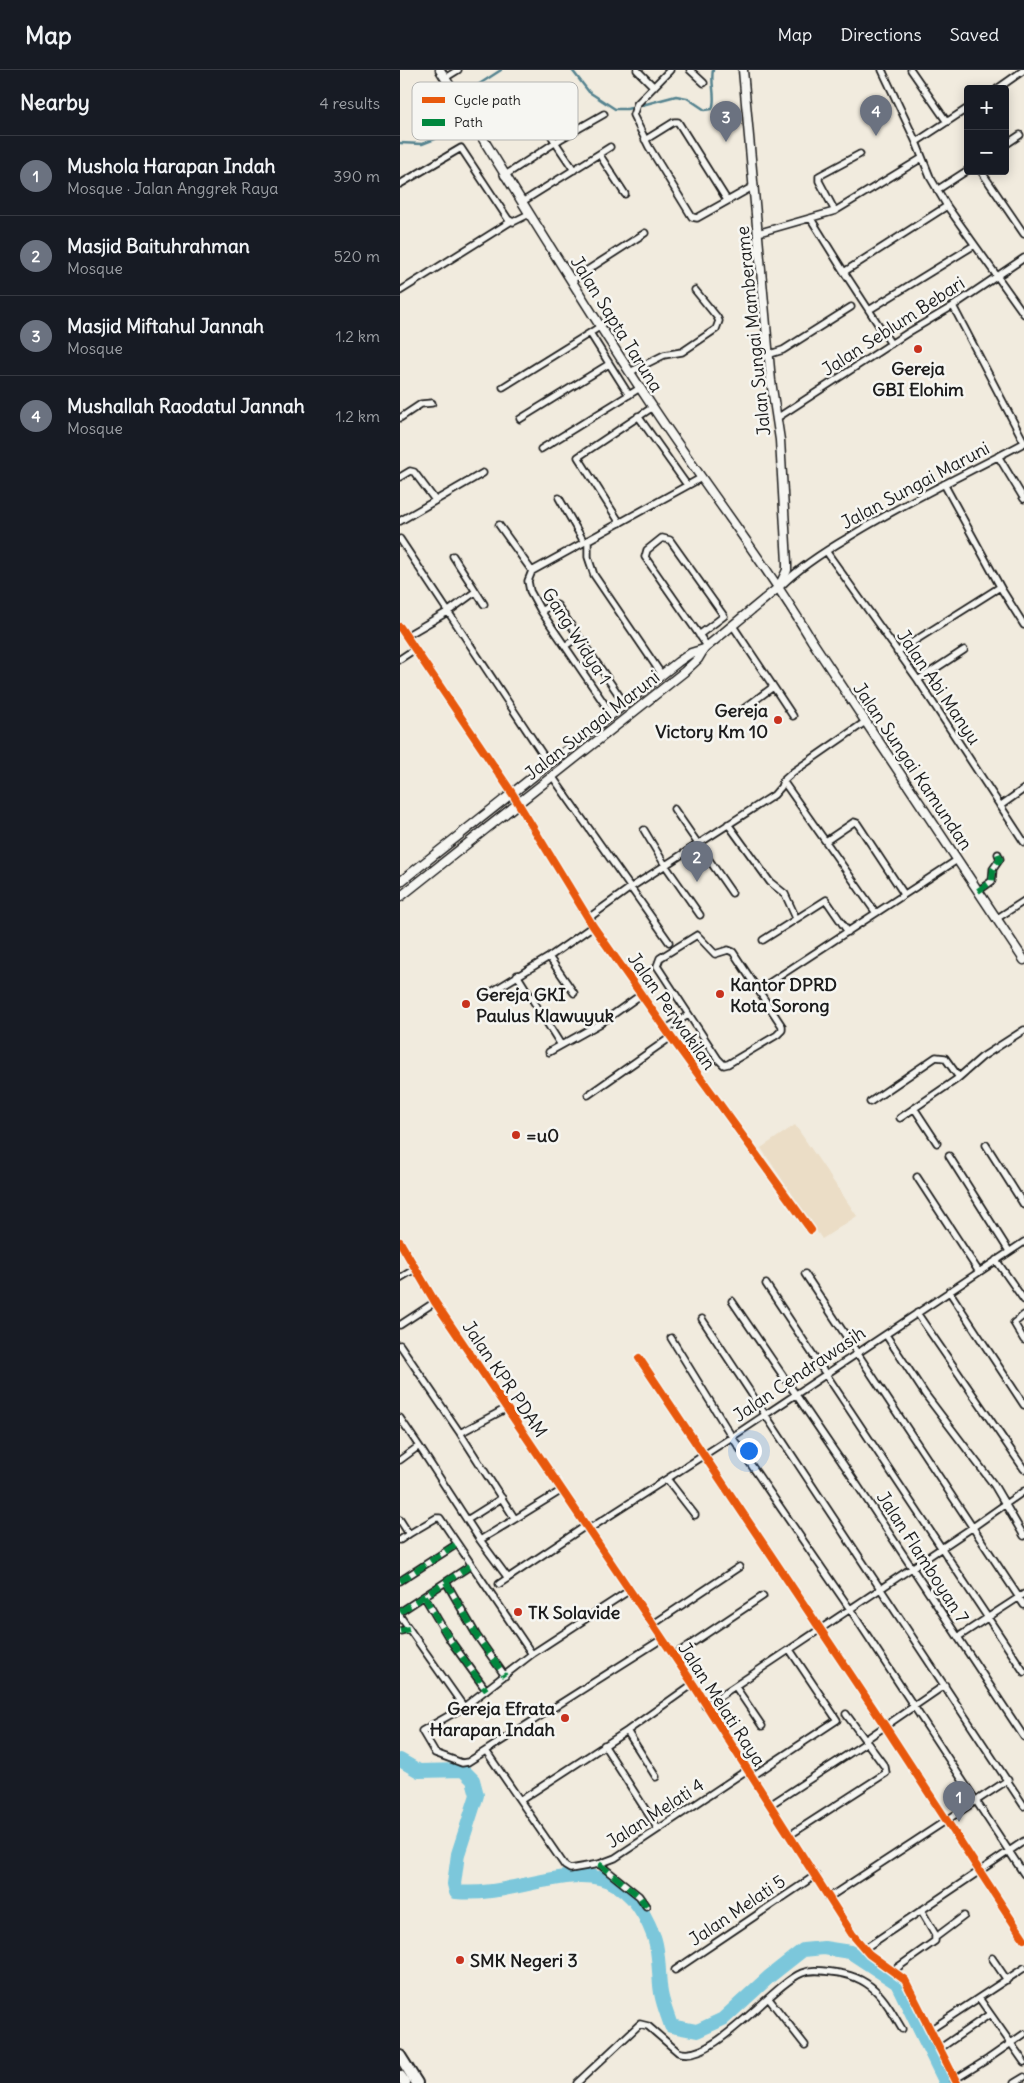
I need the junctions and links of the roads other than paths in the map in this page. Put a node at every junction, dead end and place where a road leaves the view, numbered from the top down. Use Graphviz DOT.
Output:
graph roads {
  1 [pos="440,70"];
  2 [pos="458,70"];
  3 [pos="637,70"];
  4 [pos="670,70"];
  5 [pos="690,70"];
  6 [pos="743,70"];
  7 [pos="882,70"];
  8 [pos="911,70"];
  9 [pos="1024,70"];
  10 [pos="445,78"];
  11 [pos="447,82"];
  12 [pos="704,83"];
  13 [pos="1003,85"];
  14 [pos="654,87"];
  15 [pos="964,111"];
  16 [pos="604,114"];
  17 [pos="948,122"];
  18 [pos="578,129"];
  19 [pos="1020,135"];
  20 [pos="482,140"];
  21 [pos="558,140"];
  22 [pos="645,140"];
  23 [pos="555,142"];
  24 [pos="916,142"];
  25 [pos="1009,142"];
  26 [pos="610,147"];
  27 [pos="599,154"];
  28 [pos="860,154"];
  29 [pos="922,158"];
  30 [pos="574,170"];
  31 [pos="964,173"];
  32 [pos="984,175"];
  33 [pos="504,176"];
  34 [pos="400,184"];
  35 [pos="754,186"];
  36 [pos="937,190"];
  37 [pos="625,194"];
  38 [pos="727,200"];
  39 [pos="522,202"];
  40 [pos="947,206"];
  41 [pos="835,212"];
  42 [pos="529,214"];
  43 [pos="811,219"];
  44 [pos="510,222"];
  45 [pos="758,232"];
  46 [pos="645,233"];
  47 [pos="1024,234"];
  48 [pos="974,246"];
  49 [pos="1024,258"];
  50 [pos="844,272"];
  51 [pos="997,277"];
  52 [pos="572,280"];
  53 [pos="696,290"];
  54 [pos="400,291"];
  55 [pos="954,306"];
  56 [pos="851,307"];
  57 [pos="869,310"];
  58 [pos="1024,314"];
  59 [pos="601,326"];
  60 [pos="590,333"];
  61 [pos="891,344"];
  62 [pos="770,354"];
  63 [pos="609,364"];
  64 [pos="630,372"];
  65 [pos="503,386"];
  66 [pos="640,388"];
  67 [pos="628,395"];
  68 [pos="432,403"];
  69 [pos="652,407"];
  70 [pos="638,416"];
  71 [pos="400,418"];
  72 [pos="777,418"];
  73 [pos="520,420"];
  74 [pos="1024,442"];
  75 [pos="541,449"];
  76 [pos="998,456"];
  77 [pos="483,473"];
  78 [pos="400,477"];
  79 [pos="701,478"];
  80 [pos="944,484"];
  81 [pos="687,486"];
  82 [pos="559,498"];
  83 [pos="1024,499"];
  84 [pos="435,500"];
  85 [pos="400,521"];
  86 [pos="620,523"];
  87 [pos="498,525"];
  88 [pos="400,539"];
  89 [pos="586,541"];
  90 [pos="826,551"];
  91 [pos="453,556"];
  92 [pos="532,571"];
  93 [pos="779,587"];
  94 [pos="1000,587"];
  95 [pos="475,592"];
  96 [pos="484,604"];
  97 [pos="449,611"];
  98 [pos="541,611"];
  99 [pos="1024,625"];
  100 [pos="733,626"];
  101 [pos="400,627"];
  102 [pos="699,635"];
  103 [pos="406,636"];
  104 [pos="578,637"];
  105 [pos="565,646"];
  106 [pos="705,648"];
  107 [pos="415,649"];
  108 [pos="964,650"];
  109 [pos="897,652"];
  110 [pos="400,658"];
  111 [pos="662,675"];
  112 [pos="918,680"];
  113 [pos="773,687"];
  114 [pos="625,704"];
  115 [pos="742,710"];
  116 [pos="612,715"];
  117 [pos="793,716"];
  118 [pos="866,722"];
  119 [pos="549,764"];
  120 [pos="552,776"];
  121 [pos="783,781"];
  122 [pos="1024,789"];
  123 [pos="512,793"];
  124 [pos="518,803"];
  125 [pos="1000,806"];
  126 [pos="674,809"];
  127 [pos="728,824"];
  128 [pos="644,830"];
  129 [pos="826,841"];
  130 [pos="1024,842"];
  131 [pos="698,845"];
  132 [pos="998,854"];
  133 [pos="957,860"];
  134 [pos="665,865"];
  135 [pos="400,882"];
  136 [pos="630,888"];
  137 [pos="978,891"];
  138 [pos="732,893"];
  139 [pos="904,894"];
  140 [pos="400,897"];
  141 [pos="1024,901"];
  142 [pos="876,913"];
  143 [pos="700,915"];
  144 [pos="590,917"];
  145 [pos="796,918"];
  146 [pos="996,919"];
  147 [pos="593,926"];
  148 [pos="848,932"];
  149 [pos="763,940"];
  150 [pos="669,942"];
  151 [pos="549,957"];
  152 [pos="1024,960"];
  153 [pos="517,976"];
  154 [pos="768,983"];
  155 [pos="574,993"];
  156 [pos="488,994"];
  157 [pos="642,994"];
  158 [pos="688,1015"];
  159 [pos="666,1029"];
  160 [pos="1024,1030"];
  161 [pos="671,1037"];
  162 [pos="561,1045"];
  163 [pos="548,1052"];
  164 [pos="958,1076"];
  165 [pos="588,1095"];
  166 [pos="870,1102"];
  167 [pos="914,1108"];
  168 [pos="900,1118"];
  169 [pos="937,1143"];
  170 [pos="986,1145"];
  171 [pos="949,1156"];
  172 [pos="917,1176"];
  173 [pos="1024,1205"];
  174 [pos="811,1230"];
  175 [pos="400,1242"];
  176 [pos="1024,1242"];
  177 [pos="1008,1251"];
  178 [pos="996,1260"];
  179 [pos="415,1269"];
  180 [pos="979,1272"];
  181 [pos="805,1274"];
  182 [pos="400,1278"];
  183 [pos="766,1284"];
  184 [pos="949,1291"];
  185 [pos="1024,1300"];
  186 [pos="732,1301"];
  187 [pos="435,1302"];
  188 [pos="917,1313"];
  189 [pos="1024,1315"];
  190 [pos="702,1319"];
  191 [pos="400,1325"];
  192 [pos="886,1334"];
  193 [pos="670,1338"];
  194 [pos="1024,1340"];
  195 [pos="400,1345"];
  196 [pos="857,1354"];
  197 [pos="639,1358"];
  198 [pos="826,1375"];
  199 [pos="796,1394"];
  200 [pos="1024,1405"];
  201 [pos="507,1408"];
  202 [pos="766,1415"];
  203 [pos="400,1418"];
  204 [pos="460,1433"];
  205 [pos="732,1437"];
  206 [pos="418,1446"];
  207 [pos="703,1455"];
  208 [pos="400,1460"];
  209 [pos="1024,1469"];
  210 [pos="668,1479"];
  211 [pos="562,1490"];
  212 [pos="1024,1491"];
  213 [pos="502,1498"];
  214 [pos="1005,1505"];
  215 [pos="695,1515"];
  216 [pos="515,1518"];
  217 [pos="400,1520"];
  218 [pos="467,1520"];
  219 [pos="588,1527"];
  220 [pos="973,1527"];
  221 [pos="409,1534"];
  222 [pos="1024,1536"];
  223 [pos="400,1540"];
  224 [pos="480,1540"];
  225 [pos="456,1544"];
  226 [pos="942,1548"];
  227 [pos="470,1566"];
  228 [pos="739,1567"];
  229 [pos="913,1567"];
  230 [pos="508,1578"];
  231 [pos="400,1581"];
  232 [pos="446,1582"];
  233 [pos="499,1584"];
  234 [pos="881,1588"];
  235 [pos="630,1590"];
  236 [pos="424,1596"];
  237 [pos="763,1596"];
  238 [pos="1021,1596"];
  239 [pos="1024,1605"];
  240 [pos="850,1609"];
  241 [pos="400,1614"];
  242 [pos="988,1617"];
  243 [pos="652,1625"];
  244 [pos="409,1629"];
  245 [pos="820,1630"];
  246 [pos="400,1631"];
  247 [pos="958,1637"];
  248 [pos="662,1639"];
  249 [pos="790,1650"];
  250 [pos="532,1654"];
  251 [pos="673,1656"];
  252 [pos="1024,1672"];
  253 [pos="505,1676"];
  254 [pos="693,1684"];
  255 [pos="945,1685"];
  256 [pos="735,1686"];
  257 [pos="486,1690"];
  258 [pos="705,1706"];
  259 [pos="915,1706"];
  260 [pos="464,1707"];
  261 [pos="846,1714"];
  262 [pos="762,1726"];
  263 [pos="885,1726"];
  264 [pos="627,1731"];
  265 [pos="1024,1737"];
  266 [pos="866,1741"];
  267 [pos="604,1745"];
  268 [pos="486,1751"];
  269 [pos="747,1770"];
  270 [pos="656,1777"];
  271 [pos="751,1777"];
  272 [pos="1008,1780"];
  273 [pos="521,1800"];
  274 [pos="976,1800"];
  275 [pos="770,1805"];
  276 [pos="1024,1806"];
  277 [pos="946,1820"];
  278 [pos="658,1829"];
  279 [pos="790,1835"];
  280 [pos="1024,1841"];
  281 [pos="1008,1851"];
  282 [pos="599,1864"];
  283 [pos="979,1871"];
  284 [pos="1024,1874"];
  285 [pos="816,1875"];
  286 [pos="828,1898"];
  287 [pos="646,1906"];
  288 [pos="921,1910"];
  289 [pos="964,1916"];
  290 [pos="936,1937"];
  291 [pos="1024,1939"];
  292 [pos="864,1949"];
  293 [pos="992,1958"];
  294 [pos="1024,1968"];
  295 [pos="675,1970"];
  296 [pos="894,1970"];
  297 [pos="1007,1980"];
  298 [pos="980,1998"];
  299 [pos="768,1999"];
  300 [pos="990,2014"];
  301 [pos="902,2029"];
  302 [pos="930,2030"];
  303 [pos="1024,2034"];
  304 [pos="1010,2044"];
  305 [pos="805,2045"];
  306 [pos="939,2049"];
  307 [pos="400,2056"];
  308 [pos="1024,2062"];
  309 [pos="400,2076"];
  310 [pos="1024,2077"];
  311 [pos="956,2081"];
  312 [pos="405,2083"];
  313 [pos="418,2083"];
  314 [pos="577,2083"];
  315 [pos="1014,2083"];
  1 -- 10 [label="main road, Jalan Sapta Taruna"];
  2 -- 10 [label="street"];
  3 -- 14 [label="street"];
  4 -- 14 [label="street"];
  5 -- 12 [label="street"];
  6 -- 35 [label="main road, Jalan Sungai Mamberame"];
  7 -- 24 [label="street"];
  8 -- 17 [label="street"];
  9 -- 13 [label="street"];
  10 -- 11 [label="main road, Jalan Sapta Taruna"];
  14 -- 22 [label="street"];
  15 -- 17 [label="street"];
  16 -- 18 [label="street"];
  17 -- 24 [label="street"];
  19 -- 25 [label="street"];
  20 -- 33 [label="main road, Jalan Sapta Taruna"];
  21 -- 23 [label="street"];
  22 -- 38 [label="street"];
  22 -- 38 [label="street"];
  23 -- 30 [label="street"];
  23 -- 33 [label="street"];
  24 -- 29 [label="street"];
  26 -- 27 [label="street"];
  27 -- 30 [label="street"];
  27 -- 37 [label="street"];
  28 -- 41 [label="street"];
  29 -- 36 [label="street"];
  29 -- 41 [label="street"];
  30 -- 39 [label="street"];
  31 -- 36 [label="street"];
  32 -- 47 [label="street"];
  33 -- 39 [label="main road, Jalan Sapta Taruna"];
  34 -- 44 [label="street"];
  35 -- 38 [label="street"];
  35 -- 45 [label="main road, Jalan Sungai Mamberame"];
  36 -- 40 [label="street"];
  39 -- 42 [label="main road, Jalan Sapta Taruna"];
  40 -- 48 [label="street"];
  40 -- 50 [label="street"];
  41 -- 43 [label="street"];
  42 -- 44 [label="street"];
  42 -- 52 [label="main road, Jalan Sapta Taruna"];
  43 -- 45 [label="street"];
  43 -- 50 [label="street"];
  44 -- 54 [label="street"];
  45 -- 62 [label="main road, Jalan Sungai Mamberame"];
  46 -- 52 [label="street"];
  48 -- 51 [label="street"];
  48 -- 57 [label="street"];
  49 -- 51 [label="street, Jalan Seblum Bebari"];
  50 -- 57 [label="street"];
  51 -- 55 [label="street, Jalan Seblum Bebari"];
  51 -- 58 [label="street"];
  52 -- 59 [label="main road, Jalan Sapta Taruna"];
  53 -- 64 [label="street"];
  55 -- 61 [label="street, Jalan Seblum Bebari"];
  55 -- 74 [label="street"];
  56 -- 62 [label="street"];
  57 -- 61 [label="street"];
  59 -- 60 [label="street"];
  59 -- 64 [label="main road, Jalan Sapta Taruna"];
  60 -- 63 [label="street"];
  60 -- 65 [label="street"];
  61 -- 72 [label="street, Jalan Seblum Bebari"];
  62 -- 72 [label="main road, Jalan Sungai Mamberame"];
  63 -- 67 [label="street"];
  63 -- 73 [label="street"];
  64 -- 66 [label="main road, Jalan Sapta Taruna"];
  66 -- 67 [label="street"];
  66 -- 69 [label="main road, Jalan Sapta Taruna"];
  67 -- 75 [label="street"];
  68 -- 71 [label="street"];
  69 -- 70 [label="street"];
  69 -- 79 [label="main road, Jalan Sapta Taruna"];
  70 -- 81 [label="street"];
  70 -- 86 [label="street"];
  72 -- 93 [label="main road, Jalan Sungai Mamberame"];
  74 -- 76 [label="street, Jalan Sungai Maruni"];
  76 -- 80 [label="street, Jalan Sungai Maruni"];
  76 -- 83 [label="street"];
  77 -- 84 [label="street"];
  78 -- 84 [label="street"];
  79 -- 81 [label="street"];
  79 -- 93 [label="main road, Jalan Sapta Taruna"];
  80 -- 90 [label="street, Jalan Sungai Maruni"];
  80 -- 94 [label="street"];
  81 -- 86 [label="street"];
  82 -- 89 [label="street"];
  84 -- 85 [label="street"];
  86 -- 89 [label="street"];
  87 -- 92 [label="street"];
  88 -- 97 [label="street"];
  89 -- 92 [label="street"];
  89 -- 111 [label="street"];
  90 -- 93 [label="street, Jalan Sungai Maruni"];
  90 -- 109 [label="street, Jalan Abi Manyu"];
  91 -- 95 [label="street"];
  92 -- 98 [label="street, Gang Widya 1"];
  93 -- 100 [label="main road, Jalan Sungai Maruni"];
  93 -- 118 [label="main road, Jalan Sungai Kamundan"];
  94 -- 99 [label="street"];
  94 -- 109 [label="street"];
  95 -- 96 [label="street"];
  95 -- 97 [label="street"];
  97 -- 103 [label="street"];
  97 -- 119 [label="street"];
  98 -- 104 [label="street"];
  98 -- 105 [label="street, Gang Widya 1"];
  100 -- 106 [label="main road, Jalan Sungai Maruni"];
  100 -- 113 [label="street"];
  101 -- 103 [label="street, Jalan Perwakilan"];
  102 -- 102 [label="street"];
  102 -- 106 [label="street"];
  103 -- 107 [label="street, Jalan Perwakilan"];
  104 -- 105 [label="street"];
  104 -- 114 [label="street"];
  105 -- 116 [label="street, Gang Widya 1"];
  106 -- 111 [label="main road, Jalan Sungai Maruni"];
  106 -- 120 [label="main road, Jalan Sungai Maruni"];
  107 -- 110 [label="street"];
  107 -- 123 [label="street, Jalan Perwakilan"];
  108 -- 112 [label="street"];
  109 -- 112 [label="street, Jalan Abi Manyu"];
  111 -- 114 [label="main road, Jalan Sungai Maruni"];
  112 -- 125 [label="street, Jalan Abi Manyu"];
  113 -- 115 [label="street"];
  113 -- 117 [label="street"];
  114 -- 116 [label="main road, Jalan Sungai Maruni"];
  116 -- 119 [label="main road, Jalan Sungai Maruni"];
  118 -- 121 [label="street"];
  118 -- 133 [label="main road, Jalan Sungai Kamundan"];
  119 -- 123 [label="main road, Jalan Sungai Maruni"];
  120 -- 124 [label="main road, Jalan Sungai Maruni"];
  120 -- 136 [label="street"];
  121 -- 127 [label="street"];
  121 -- 129 [label="street"];
  122 -- 125 [label="street"];
  123 -- 124 [label="street, Jalan Perwakilan"];
  123 -- 135 [label="main road, Jalan Sungai Maruni"];
  124 -- 140 [label="main road, Jalan Sungai Maruni"];
  124 -- 144 [label="street, Jalan Perwakilan"];
  125 -- 130 [label="street, Jalan Abi Manyu"];
  126 -- 131 [label="street"];
  127 -- 131 [label="street"];
  127 -- 145 [label="street"];
  128 -- 134 [label="street"];
  129 -- 139 [label="street"];
  129 -- 142 [label="street"];
  131 -- 134 [label="street"];
  131 -- 138 [label="street"];
  132 -- 137 [label="street"];
  133 -- 137 [label="main road, Jalan Sungai Kamundan"];
  133 -- 139 [label="street"];
  134 -- 136 [label="street"];
  134 -- 143 [label="street"];
  136 -- 144 [label="street"];
  136 -- 150 [label="street"];
  137 -- 146 [label="main road, Jalan Sungai Kamundan"];
  139 -- 142 [label="street"];
  141 -- 146 [label="street"];
  142 -- 148 [label="street"];
  144 -- 147 [label="street, Jalan Perwakilan"];
  145 -- 148 [label="street"];
  145 -- 149 [label="street"];
  146 -- 152 [label="main road, Jalan Sungai Kamundan"];
  147 -- 151 [label="street"];
  147 -- 157 [label="street, Jalan Perwakilan"];
  148 -- 154 [label="street"];
  151 -- 153 [label="street"];
  151 -- 155 [label="street"];
  153 -- 156 [label="street"];
  153 -- 162 [label="street"];
  157 -- 159 [label="street, Jalan Perwakilan"];
  157 -- 162 [label="street"];
  158 -- 158 [label="street"];
  158 -- 159 [label="street"];
  159 -- 161 [label="street, Jalan Perwakilan"];
  160 -- 164 [label="street"];
  161 -- 165 [label="street"];
  161 -- 174 [label="street, Jalan Perwakilan"];
  162 -- 163 [label="street"];
  164 -- 166 [label="street"];
  164 -- 167 [label="street"];
  167 -- 168 [label="street"];
  167 -- 169 [label="street"];
  170 -- 173 [label="street"];
  171 -- 177 [label="street"];
  172 -- 180 [label="street"];
  175 -- 179 [label="street, Jalan KPR PDAM"];
  176 -- 177 [label="street, Jalan Cendrawasih"];
  177 -- 178 [label="street, Jalan Cendrawasih"];
  178 -- 180 [label="street, Jalan Cendrawasih"];
  178 -- 185 [label="street"];
  179 -- 182 [label="street"];
  179 -- 187 [label="street, Jalan KPR PDAM"];
  180 -- 184 [label="street, Jalan Cendrawasih"];
  181 -- 196 [label="street"];
  183 -- 198 [label="street"];
  184 -- 188 [label="street, Jalan Cendrawasih"];
  184 -- 200 [label="street"];
  186 -- 199 [label="street, Jalan Flamboyan 7"];
  187 -- 191 [label="street"];
  187 -- 201 [label="street, Jalan KPR PDAM"];
  188 -- 192 [label="street, Jalan Cendrawasih"];
  188 -- 209 [label="street"];
  189 -- 194 [label="street"];
  190 -- 202 [label="street"];
  192 -- 196 [label="street, Jalan Cendrawasih"];
  192 -- 214 [label="street"];
  193 -- 205 [label="street"];
  195 -- 204 [label="street"];
  196 -- 198 [label="street, Jalan Cendrawasih"];
  196 -- 220 [label="street"];
  197 -- 207 [label="street"];
  198 -- 199 [label="street, Jalan Cendrawasih"];
  198 -- 226 [label="street"];
  199 -- 202 [label="street, Jalan Cendrawasih"];
  199 -- 229 [label="street, Jalan Flamboyan 7"];
  201 -- 204 [label="street"];
  201 -- 211 [label="street, Jalan KPR PDAM"];
  202 -- 205 [label="street, Jalan Cendrawasih"];
  202 -- 234 [label="street"];
  203 -- 206 [label="street"];
  204 -- 213 [label="street"];
  205 -- 207 [label="street, Jalan Cendrawasih"];
  205 -- 240 [label="street"];
  206 -- 208 [label="street"];
  206 -- 218 [label="street"];
  207 -- 210 [label="street, Jalan Cendrawasih"];
  207 -- 245 [label="street"];
  210 -- 215 [label="street"];
  210 -- 219 [label="street, Jalan Cendrawasih"];
  211 -- 216 [label="street"];
  211 -- 219 [label="street, Jalan KPR PDAM"];
  212 -- 214 [label="street"];
  213 -- 216 [label="street"];
  213 -- 218 [label="street"];
  214 -- 220 [label="street"];
  214 -- 222 [label="street"];
  216 -- 224 [label="street"];
  217 -- 221 [label="street"];
  218 -- 224 [label="street"];
  219 -- 230 [label="street, Jalan Cendrawasih"];
  219 -- 235 [label="street, Jalan Melati Raya"];
  220 -- 226 [label="street"];
  220 -- 238 [label="street"];
  221 -- 223 [label="street"];
  221 -- 225 [label="street"];
  224 -- 230 [label="street"];
  225 -- 227 [label="street"];
  225 -- 231 [label="street"];
  226 -- 229 [label="street"];
  226 -- 242 [label="street"];
  227 -- 232 [label="street"];
  227 -- 250 [label="street"];
  228 -- 243 [label="street"];
  229 -- 234 [label="street"];
  229 -- 247 [label="street, Jalan Flamboyan 7"];
  230 -- 233 [label="street, Jalan Cendrawasih"];
  232 -- 236 [label="street"];
  232 -- 253 [label="street"];
  234 -- 240 [label="street"];
  234 -- 255 [label="street"];
  235 -- 243 [label="street, Jalan Melati Raya"];
  235 -- 250 [label="street"];
  236 -- 241 [label="street"];
  236 -- 257 [label="street"];
  237 -- 251 [label="street"];
  238 -- 239 [label="street"];
  238 -- 242 [label="street"];
  240 -- 245 [label="street"];
  240 -- 259 [label="street"];
  241 -- 244 [label="street"];
  242 -- 247 [label="street"];
  242 -- 252 [label="street"];
  243 -- 248 [label="street, Jalan Melati Raya"];
  244 -- 246 [label="street"];
  244 -- 260 [label="street"];
  245 -- 249 [label="street"];
  245 -- 263 [label="street"];
  247 -- 265 [label="street, Jalan Flamboyan 7"];
  248 -- 251 [label="street, Jalan Melati Raya"];
  248 -- 268 [label="street"];
  249 -- 256 [label="street"];
  249 -- 271 [label="street"];
  250 -- 253 [label="street"];
  251 -- 254 [label="street, Jalan Melati Raya"];
  253 -- 257 [label="street"];
  254 -- 258 [label="street, Jalan Melati Raya"];
  254 -- 264 [label="street"];
  255 -- 259 [label="street"];
  255 -- 272 [label="street"];
  256 -- 258 [label="street"];
  256 -- 262 [label="street"];
  257 -- 260 [label="street"];
  258 -- 269 [label="street, Jalan Melati Raya"];
  259 -- 263 [label="street"];
  259 -- 274 [label="street"];
  260 -- 268 [label="street"];
  261 -- 266 [label="street"];
  263 -- 266 [label="street"];
  263 -- 277 [label="street"];
  264 -- 267 [label="street"];
  264 -- 270 [label="street"];
  266 -- 275 [label="street"];
  266 -- 279 [label="street"];
  267 -- 273 [label="street"];
  267 -- 278 [label="street"];
  268 -- 273 [label="street, Jalan Melati 4"];
  269 -- 271 [label="street, Jalan Melati Raya"];
  269 -- 278 [label="street, Jalan Melati 4"];
  271 -- 275 [label="street, Jalan Melati Raya"];
  272 -- 274 [label="street"];
  272 -- 276 [label="street"];
  273 -- 282 [label="street, Jalan Melati 4"];
  274 -- 277 [label="street"];
  274 -- 281 [label="street"];
  275 -- 279 [label="street, Jalan Melati Raya"];
  277 -- 283 [label="street"];
  277 -- 286 [label="street"];
  278 -- 282 [label="street, Jalan Melati 4"];
  279 -- 285 [label="street, Jalan Melati Raya"];
  280 -- 281 [label="street"];
  281 -- 283 [label="street"];
  281 -- 284 [label="street"];
  282 -- 287 [label="street"];
  283 -- 288 [label="street"];
  283 -- 291 [label="street"];
  285 -- 286 [label="street, Jalan Melati Raya"];
  285 -- 295 [label="street, Jalan Melati 5"];
  286 -- 292 [label="street, Jalan Melati Raya"];
  288 -- 290 [label="street"];
  288 -- 292 [label="street"];
  289 -- 290 [label="street"];
  290 -- 296 [label="street"];
  292 -- 296 [label="street, Jalan Melati Raya"];
  293 -- 297 [label="street"];
  294 -- 297 [label="street"];
  296 -- 302 [label="street, Jalan Melati Raya"];
  297 -- 298 [label="street"];
  298 -- 300 [label="street"];
  298 -- 302 [label="street"];
  299 -- 301 [label="street"];
  299 -- 305 [label="street"];
  299 -- 314 [label="street"];
  300 -- 304 [label="street"];
  300 -- 306 [label="street"];
  302 -- 306 [label="street, Jalan Melati Raya"];
  303 -- 304 [label="street"];
  304 -- 308 [label="street"];
  304 -- 311 [label="street"];
  306 -- 311 [label="street, Jalan Melati Raya"];
  307 -- 313 [label="highway"];
  309 -- 312 [label="highway"];
  310 -- 315 [label="street"];
}
